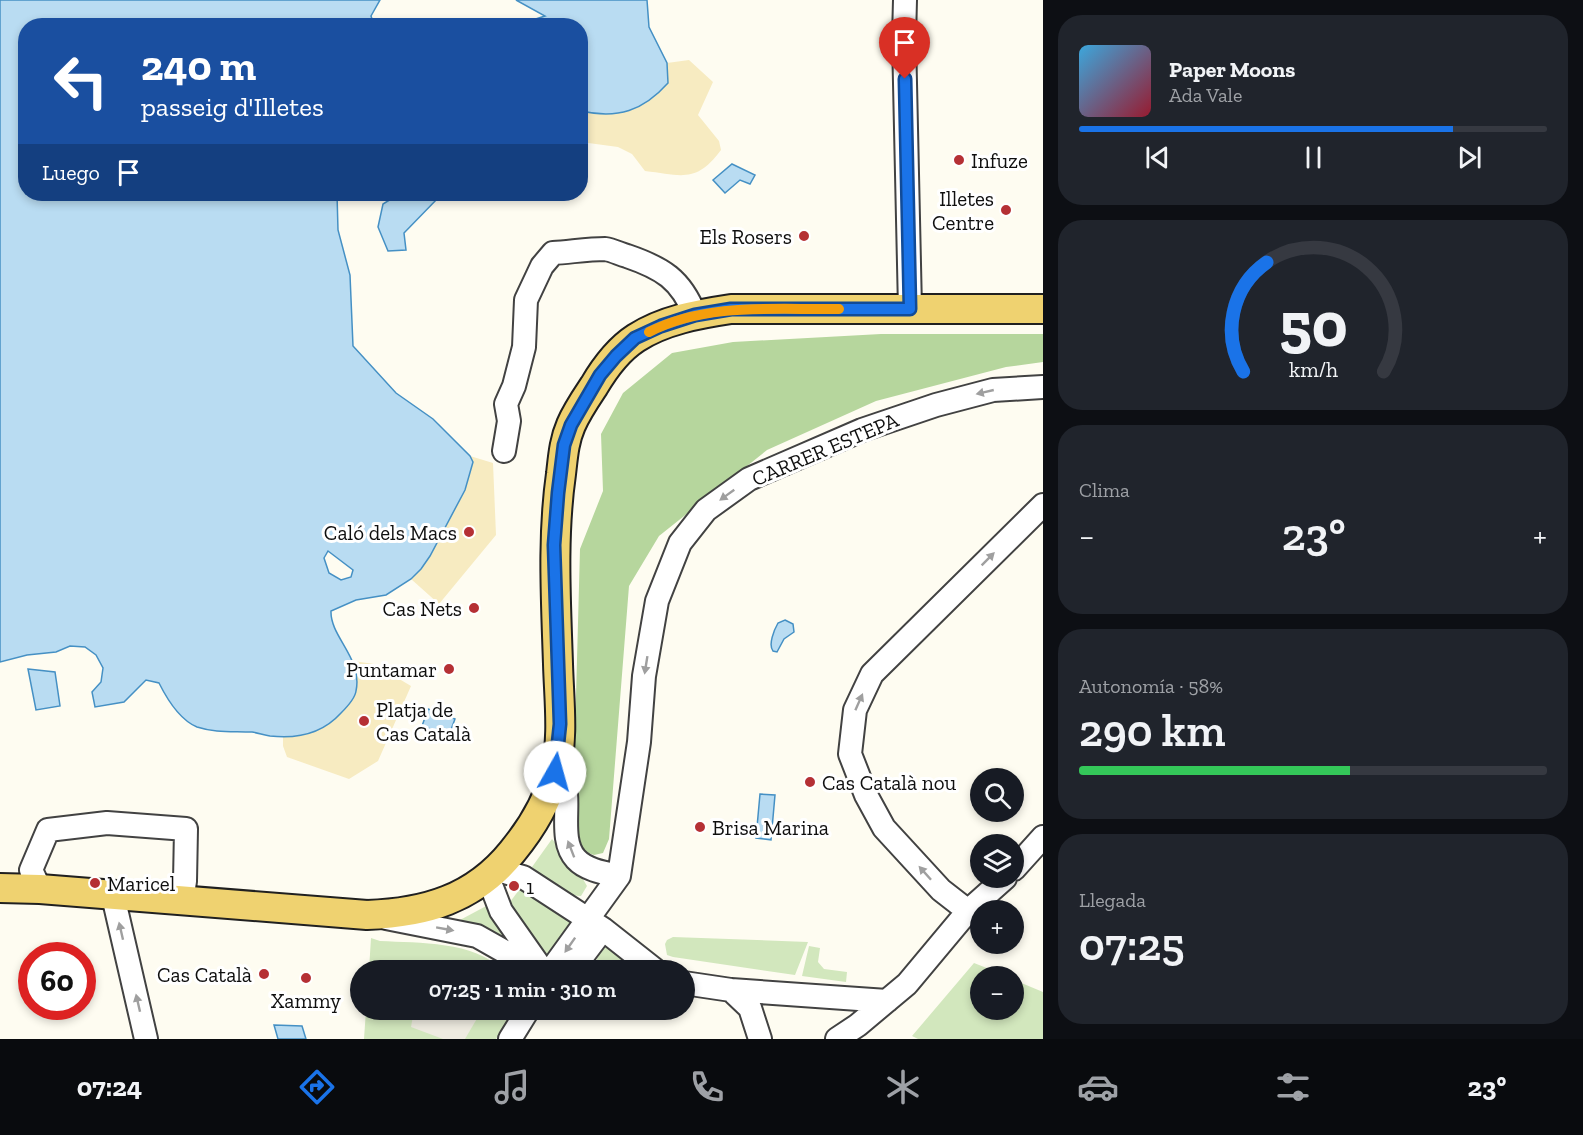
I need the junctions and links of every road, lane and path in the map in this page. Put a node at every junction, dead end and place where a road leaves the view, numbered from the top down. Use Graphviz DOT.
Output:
graph roads {
  1 [pos="905,0"];
  2 [pos="910,309"];
  3 [pos="1043,309"];
  4 [pos="695,315"];
  5 [pos="1043,387"];
  6 [pos="504,451"];
  7 [pos="1043,505"];
  8 [pos="558,756"];
  9 [pos="1043,837"];
  10 [pos="1024,858"];
  11 [pos="493,873"];
  12 [pos="619,876"];
  13 [pos="0,888"];
  14 [pos="994,888"];
  15 [pos="40,889"];
  16 [pos="113,896"];
  17 [pos="182,901"];
  18 [pos="968,911"];
  19 [pos="367,915"];
  20 [pos="595,924"];
  21 [pos="519,960"];
  22 [pos="536,960"];
  23 [pos="561,960"];
  24 [pos="577,960"];
  25 [pos="642,960"];
  26 [pos="695,985"];
  27 [pos="730,990"];
  28 [pos="887,1001"];
  29 [pos="522,1020"];
  30 [pos="146,1039"];
  31 [pos="510,1039"];
  32 [pos="760,1039"];
  33 [pos="837,1039"];
  1 -- 2 [label="street"];
  2 -- 3 [label="main road"];
  2 -- 4 [label="main road"];
  4 -- 6 [label="street"];
  4 -- 8 [label="main road"];
  5 -- 12 [label="street, CARRER ESTEPA, one-way"];
  18 -- 7 [label="street, one-way"];
  8 -- 11 [label="main road"];
  12 -- 8 [label="street, one-way"];
  9 -- 10 [label="street"];
  11 -- 19 [label="main road"];
  11 -- 20 [label="street"];
  11 -- 22 [label="street"];
  12 -- 20 [label="street"];
  13 -- 15 [label="main road"];
  14 -- 18 [label="street"];
  15 -- 16 [label="main road"];
  15 -- 17 [label="street"];
  16 -- 17 [label="main road"];
  30 -- 16 [label="street, one-way"];
  17 -- 19 [label="main road"];
  18 -- 28 [label="street"];
  19 -- 21 [label="street, one-way"];
  20 -- 23 [label="street, one-way"];
  20 -- 24 [label="street"];
  20 -- 25 [label="street"];
  26 -- 27 [label="street"];
  27 -- 28 [label="street"];
  27 -- 32 [label="street"];
  28 -- 33 [label="street"];
  29 -- 31 [label="street"];
}
